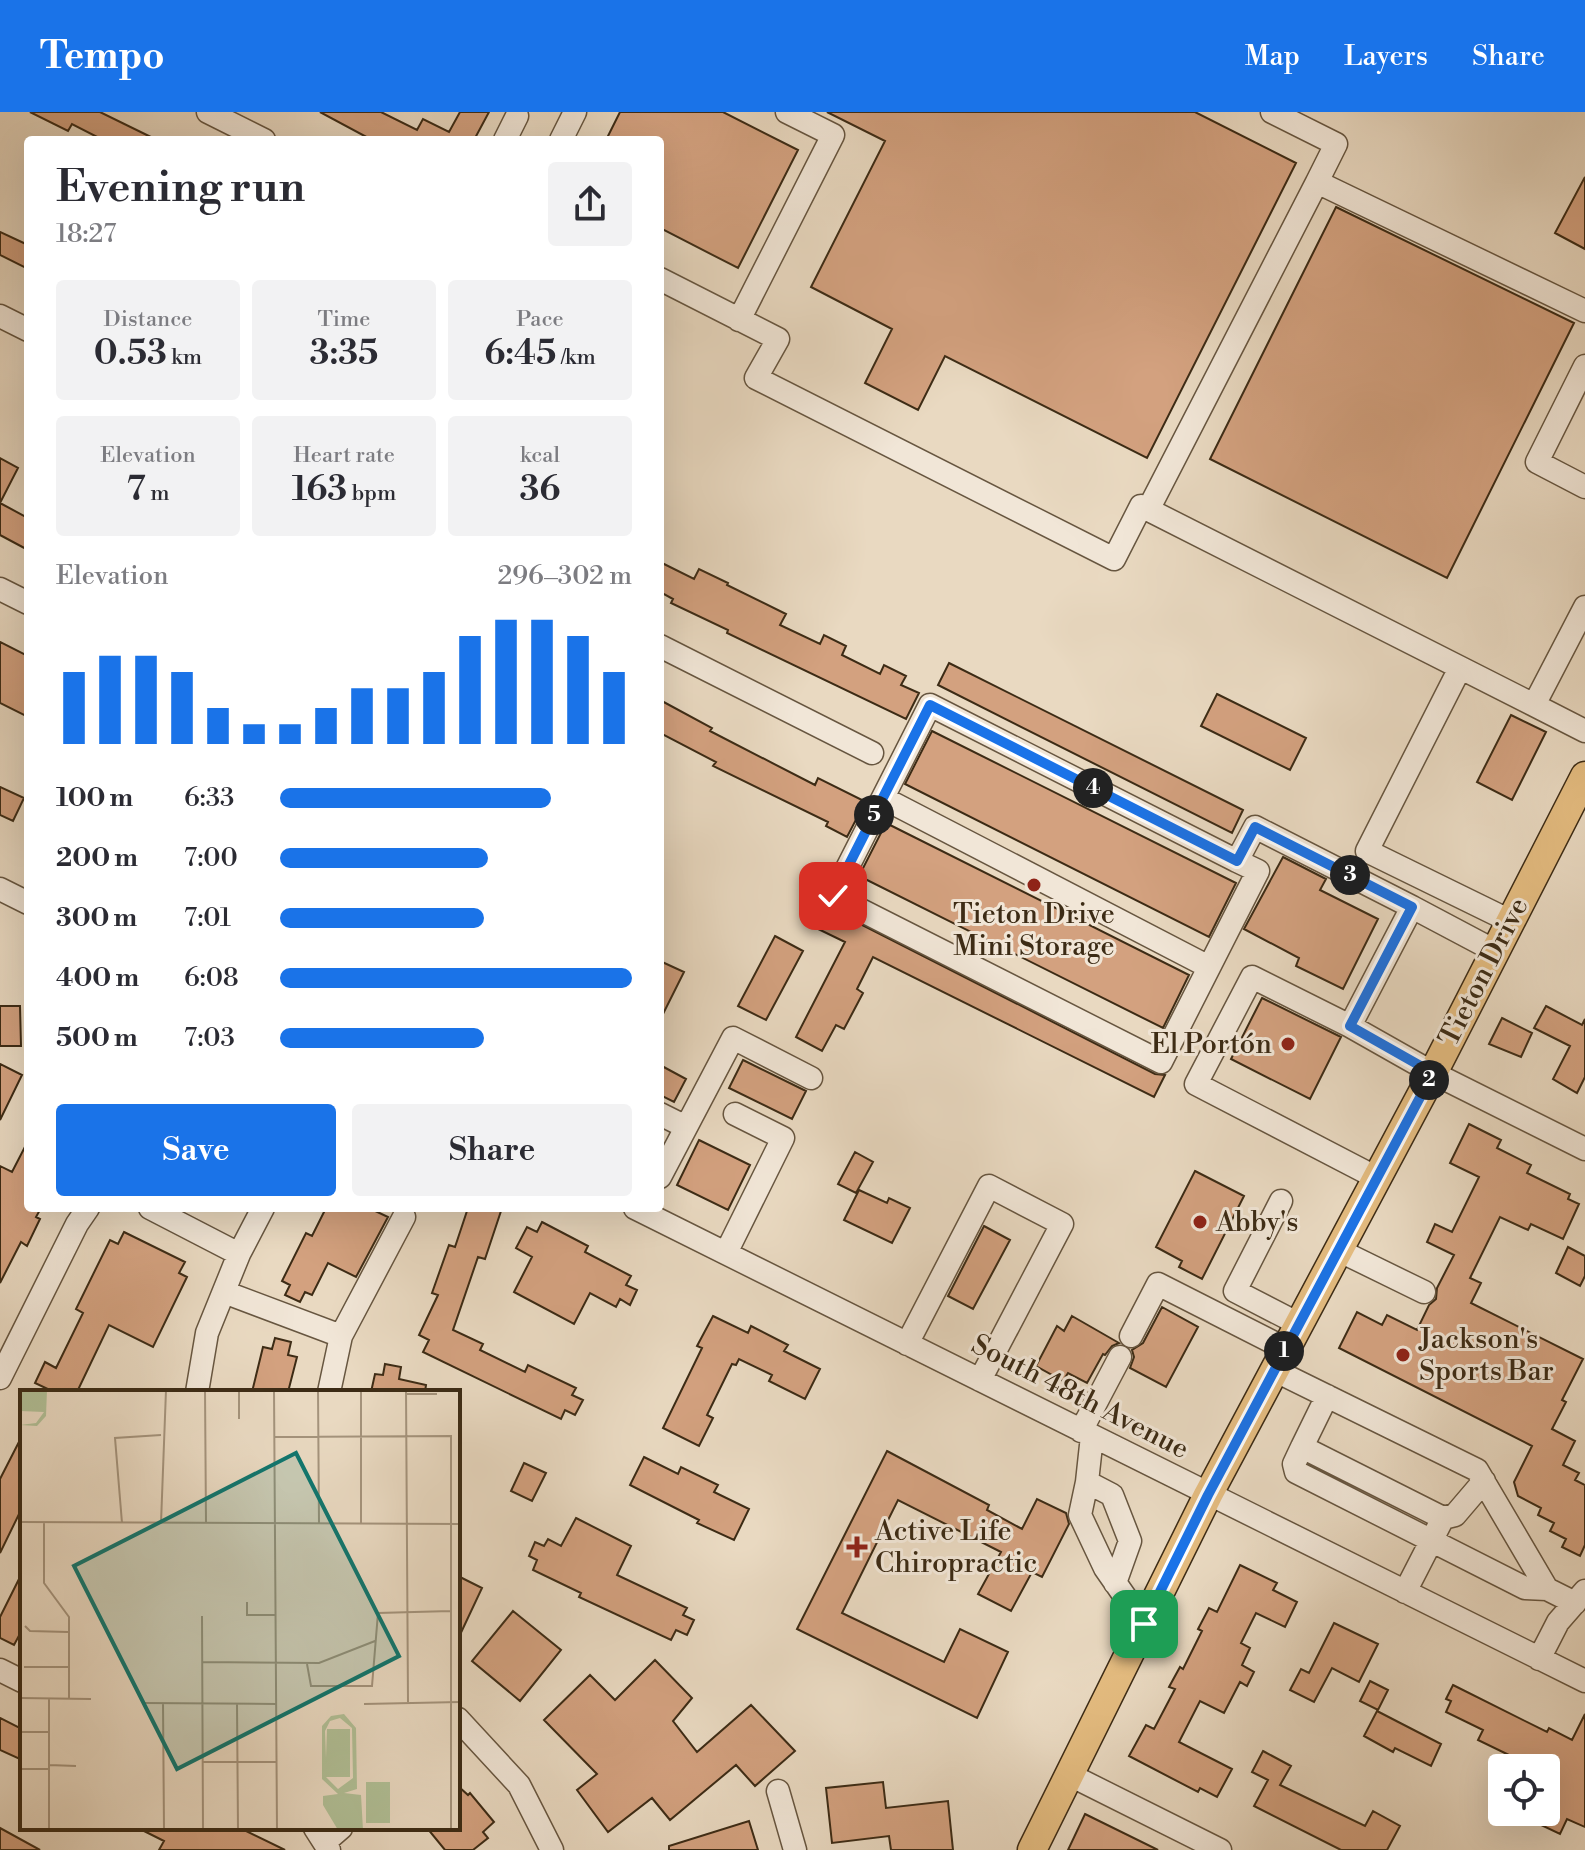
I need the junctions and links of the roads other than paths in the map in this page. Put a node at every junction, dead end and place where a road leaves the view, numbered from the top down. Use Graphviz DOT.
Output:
graph roads {
  1 [pos="208,112"];
  2 [pos="575,112"];
  3 [pos="787,112"];
  4 [pos="1272,112"];
  5 [pos="517,116"];
  6 [pos="256,136"];
  7 [pos="507,136"];
  8 [pos="563,136"];
  9 [pos="1317,182"];
  10 [pos="664,281"];
  11 [pos="1585,311"];
  12 [pos="0,316"];
  13 [pos="739,320"];
  14 [pos="24,328"];
  15 [pos="1585,366"];
  16 [pos="1585,487"];
  17 [pos="1148,510"];
  18 [pos="0,589"];
  19 [pos="24,601"];
  20 [pos="1585,607"];
  21 [pos="664,648"];
  22 [pos="1460,668"];
  23 [pos="1534,705"];
  24 [pos="1585,731"];
  25 [pos="872,753"];
  26 [pos="1582,788"];
  27 [pos="883,798"];
  28 [pos="1237,861"];
  29 [pos="0,889"];
  30 [pos="24,901"];
  31 [pos="1412,907"];
  32 [pos="1510,921"];
  33 [pos="1495,951"];
  34 [pos="1209,967"];
  35 [pos="1350,1026"];
  36 [pos="1433,1073"];
  37 [pos="811,1078"];
  38 [pos="735,1114"];
  39 [pos="664,1116"];
  40 [pos="686,1127"];
  41 [pos="1585,1149"];
  42 [pos="664,1169"];
  43 [pos="1377,1178"];
  44 [pos="1281,1201"];
  45 [pos="85,1212"];
  46 [pos="158,1212"];
  47 [pos="261,1212"];
  48 [pos="646,1212"];
  49 [pos="404,1217"];
  50 [pos="1338,1250"];
  51 [pos="726,1253"];
  52 [pos="239,1254"];
  53 [pos="224,1292"];
  54 [pos="1424,1292"];
  55 [pos="341,1336"];
  56 [pos="1131,1336"];
  57 [pos="907,1344"];
  58 [pos="1286,1348"];
  59 [pos="1120,1357"];
  60 [pos="0,1378"];
  61 [pos="980,1380"];
  62 [pos="197,1390"];
  63 [pos="329,1390"];
  64 [pos="1327,1396"];
  65 [pos="1087,1434"];
  66 [pos="1302,1447"];
  67 [pos="1484,1481"];
  68 [pos="1087,1482"];
  69 [pos="1208,1495"];
  70 [pos="1443,1518"];
  71 [pos="1432,1540"];
  72 [pos="1115,1583"];
  73 [pos="1547,1589"];
  74 [pos="1405,1592"];
  75 [pos="1580,1597"];
  76 [pos="1144,1624"];
  77 [pos="1539,1659"];
  78 [pos="0,1670"];
  79 [pos="20,1680"];
  80 [pos="1585,1681"];
  81 [pos="460,1725"];
  82 [pos="1070,1775"];
  83 [pos="778,1791"];
  84 [pos="552,1850"];
  85 [pos="795,1850"];
  86 [pos="1032,1850"];
  87 [pos="1220,1850"];
  1 -- 6 [label="street"];
  2 -- 8 [label="street"];
  3 -- 13 [label="street"];
  4 -- 9 [label="street"];
  5 -- 7 [label="street"];
  9 -- 11 [label="street"];
  9 -- 17 [label="street"];
  10 -- 13 [label="street"];
  12 -- 14 [label="street"];
  13 -- 17 [label="street"];
  15 -- 16 [label="street"];
  17 -- 22 [label="street"];
  18 -- 19 [label="street"];
  20 -- 23 [label="street"];
  21 -- 25 [label="street"];
  22 -- 23 [label="street"];
  22 -- 32 [label="street"];
  23 -- 24 [label="street"];
  26 -- 32 [label="main road, Tieton Drive"];
  27 -- 28 [label="street"];
  27 -- 34 [label="street"];
  27 -- 34 [label="street"];
  28 -- 31 [label="street"];
  28 -- 34 [label="street"];
  29 -- 30 [label="street"];
  31 -- 33 [label="street"];
  31 -- 35 [label="street"];
  32 -- 33 [label="main road, Tieton Drive"];
  33 -- 36 [label="main road, Tieton Drive"];
  35 -- 36 [label="street"];
  35 -- 43 [label="street"];
  36 -- 41 [label="street"];
  36 -- 43 [label="main road, Tieton Drive"];
  37 -- 40 [label="street"];
  38 -- 51 [label="street"];
  39 -- 40 [label="street"];
  40 -- 42 [label="street"];
  43 -- 50 [label="main road, Tieton Drive"];
  44 -- 58 [label="street"];
  45 -- 60 [label="street"];
  46 -- 52 [label="street"];
  47 -- 52 [label="street"];
  48 -- 51 [label="street, South 48th Avenue"];
  49 -- 55 [label="street"];
  50 -- 54 [label="street"];
  50 -- 58 [label="main road, Tieton Drive"];
  51 -- 57 [label="street, South 48th Avenue"];
  52 -- 53 [label="street"];
  53 -- 55 [label="street"];
  53 -- 62 [label="street"];
  55 -- 63 [label="street"];
  56 -- 58 [label="street"];
  57 -- 61 [label="street, South 48th Avenue"];
  57 -- 61 [label="street"];
  58 -- 64 [label="street"];
  58 -- 69 [label="main road, Tieton Drive"];
  59 -- 65 [label="street"];
  61 -- 65 [label="street, South 48th Avenue"];
  64 -- 66 [label="street"];
  64 -- 67 [label="street"];
  65 -- 68 [label="street"];
  65 -- 69 [label="street, South 48th Avenue"];
  66 -- 70 [label="street"];
  66 -- 71 [label="street"];
  67 -- 70 [label="street"];
  67 -- 73 [label="street"];
  68 -- 72 [label="street"];
  68 -- 72 [label="street"];
  69 -- 74 [label="street, South 48th Avenue"];
  69 -- 76 [label="main road, Tieton Drive"];
  70 -- 71 [label="street"];
  71 -- 73 [label="street"];
  71 -- 74 [label="street"];
  72 -- 76 [label="street"];
  73 -- 75 [label="street"];
  74 -- 77 [label="street, South 48th Avenue"];
  75 -- 77 [label="street"];
  76 -- 82 [label="main road, Tieton Drive"];
  77 -- 80 [label="street, South 48th Avenue"];
  78 -- 79 [label="street"];
  81 -- 84 [label="street"];
  82 -- 86 [label="main road, Tieton Drive"];
  82 -- 87 [label="street"];
  83 -- 85 [label="street"];
}
